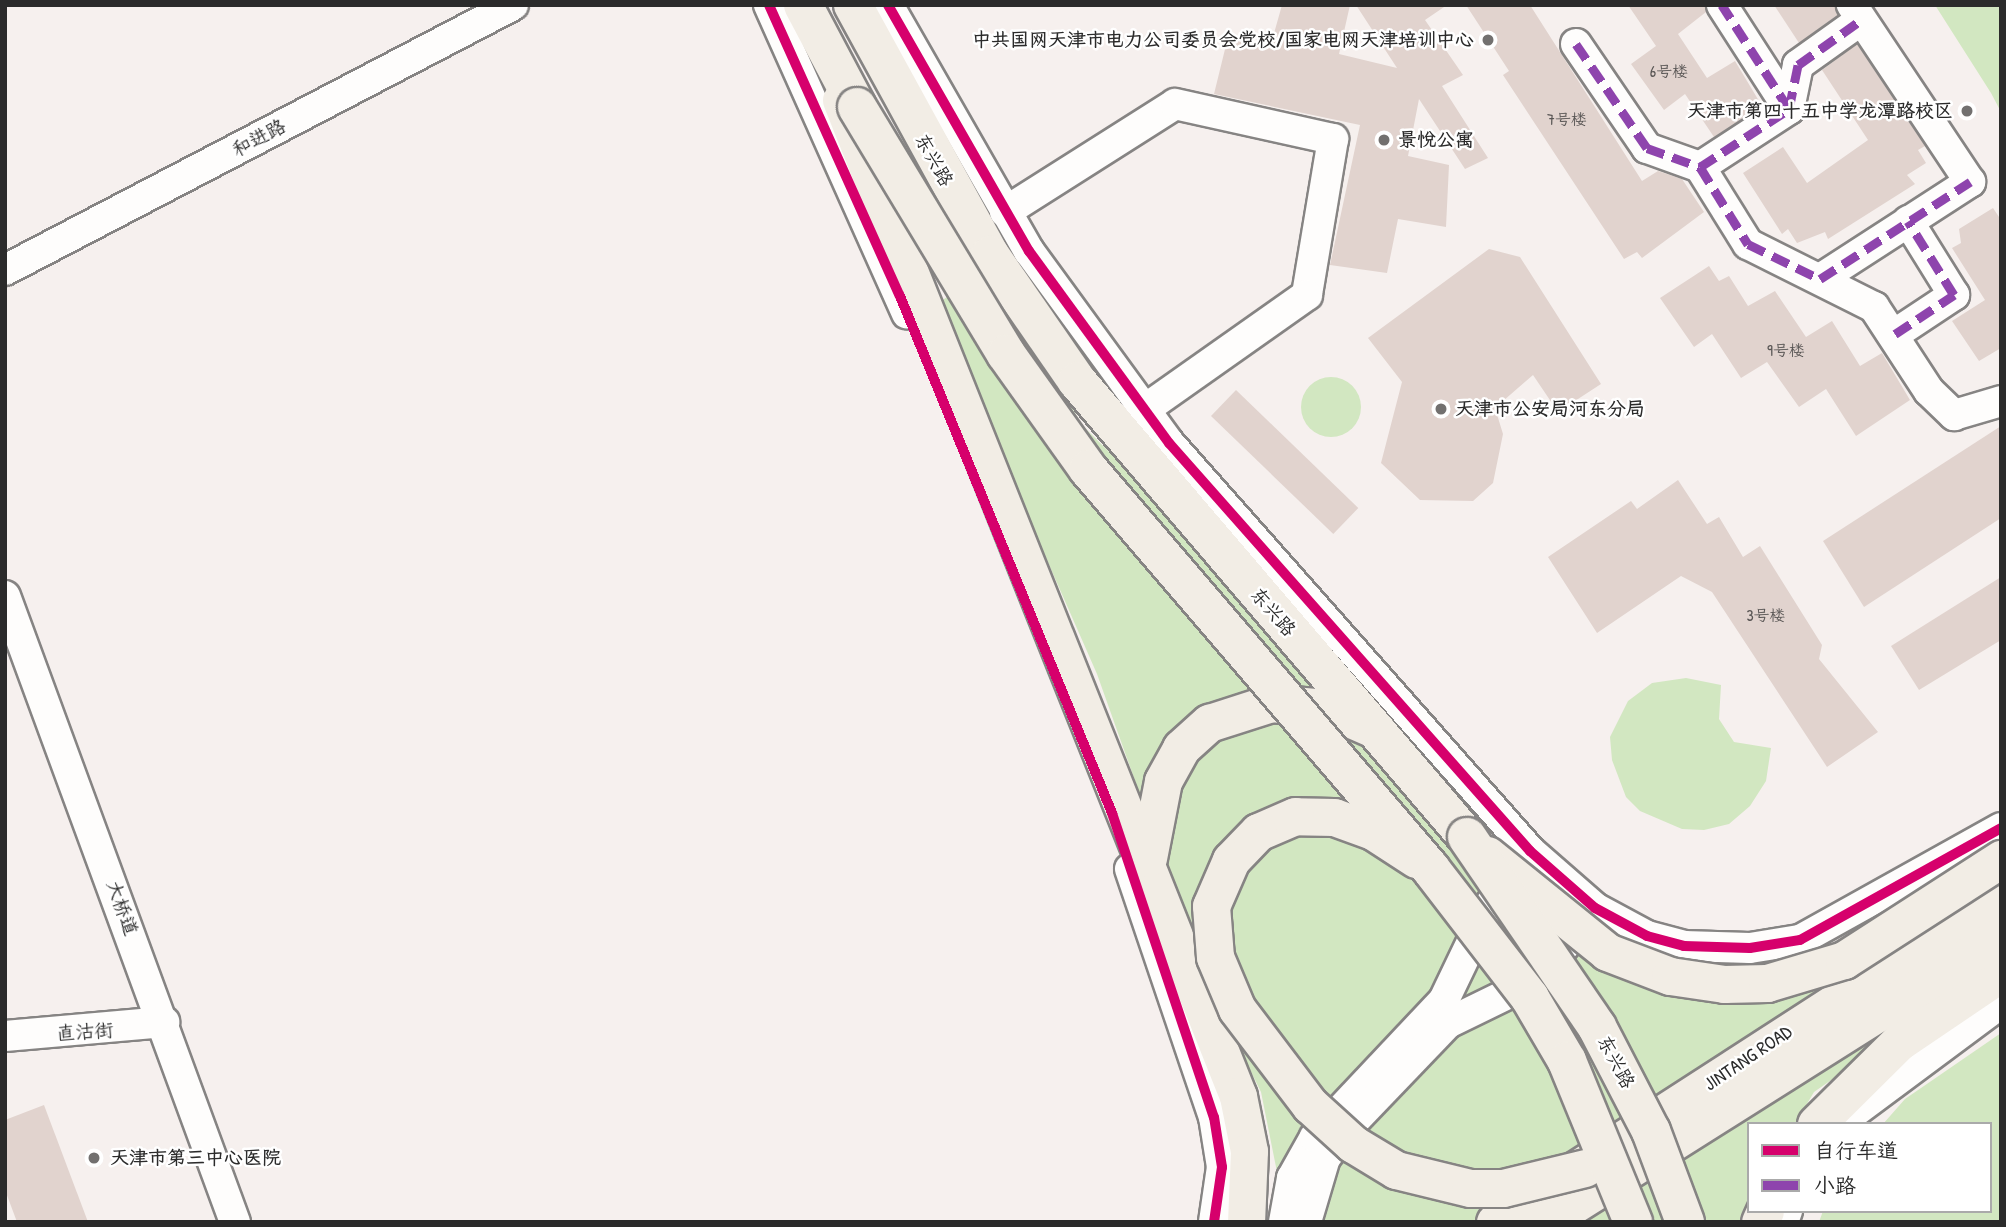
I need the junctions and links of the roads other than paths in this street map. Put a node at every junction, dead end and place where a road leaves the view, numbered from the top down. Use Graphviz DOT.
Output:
graph roads {
  1 [pos="513,5"];
  2 [pos="769,5"];
  3 [pos="803,5"];
  4 [pos="853,5"];
  5 [pos="888,5"];
  6 [pos="1722,5"];
  7 [pos="1856,13"];
  8 [pos="820,42"];
  9 [pos="1576,44"];
  10 [pos="1789,109"];
  11 [pos="1700,167"];
  12 [pos="1005,212"];
  13 [pos="1908,221"];
  14 [pos="5,271"];
  15 [pos="1820,279"];
  16 [pos="1895,334"];
  17 [pos="2001,401"];
  18 [pos="1144,410"];
  19 [pos="5,596"];
  20 [pos="1335,701"];
  21 [pos="2001,828"];
  22 [pos="1467,837"];
  23 [pos="1530,851"];
  24 [pos="2001,859"];
  25 [pos="1148,866"];
  26 [pos="1430,868"];
  27 [pos="2001,895"];
  28 [pos="1595,908"];
  29 [pos="2001,935"];
  30 [pos="2001,973"];
  31 [pos="2001,1003"];
  32 [pos="164,1022"];
  33 [pos="5,1036"];
  34 [pos="1818,1122"];
  35 [pos="1843,1122"];
  36 [pos="1591,1179"];
  37 [pos="235,1222"];
  38 [pos="1214,1222"];
  39 [pos="1246,1222"];
  40 [pos="1284,1222"];
  41 [pos="1307,1222"];
  42 [pos="1495,1222"];
  43 [pos="1546,1222"];
  44 [pos="1564,1222"];
  45 [pos="1633,1222"];
  46 [pos="1685,1222"];
  1 -- 14 [label="street, 和进路"];
  2 -- 38 [label="street"];
  3 -- 8 [label="highway, 东兴路"];
  4 -- 20 [label="highway, 东兴路"];
  5 -- 12 [label="street"];
  6 -- 10 [label="street"];
  7 -- 10 [label="street"];
  7 -- 13 [label="street"];
  8 -- 25 [label="main road"];
  8 -- 26 [label="highway, 东兴路, bridge"];
  9 -- 11 [label="street"];
  10 -- 11 [label="street"];
  11 -- 15 [label="street"];
  12 -- 18 [label="street"];
  12 -- 18 [label="street"];
  13 -- 15 [label="street"];
  13 -- 16 [label="street"];
  15 -- 16 [label="street"];
  16 -- 17 [label="street"];
  18 -- 23 [label="street"];
  19 -- 32 [label="street, 大桥道"];
  20 -- 22 [label="highway, 东兴路"];
  20 -- 25 [label="main road"];
  21 -- 28 [label="street"];
  22 -- 24 [label="main road, bridge"];
  22 -- 46 [label="highway, 东兴路, bridge"];
  23 -- 28 [label="street"];
  23 -- 40 [label="street"];
  25 -- 39 [label="main road"];
  26 -- 36 [label="main road, bridge"];
  26 -- 45 [label="highway, 东兴路, bridge"];
  27 -- 36 [label="main road, JINTANG ROAD"];
  28 -- 41 [label="street"];
  29 -- 36 [label="main road, JINTANG ROAD"];
  30 -- 34 [label="main road"];
  31 -- 35 [label="street"];
  32 -- 33 [label="street, 直沽街"];
  32 -- 37 [label="street, 大桥道"];
  36 -- 42 [label="main road, JINTANG ROAD, bridge"];
  36 -- 43 [label="main road, JINTANG ROAD"];
  36 -- 44 [label="main road"];
}
